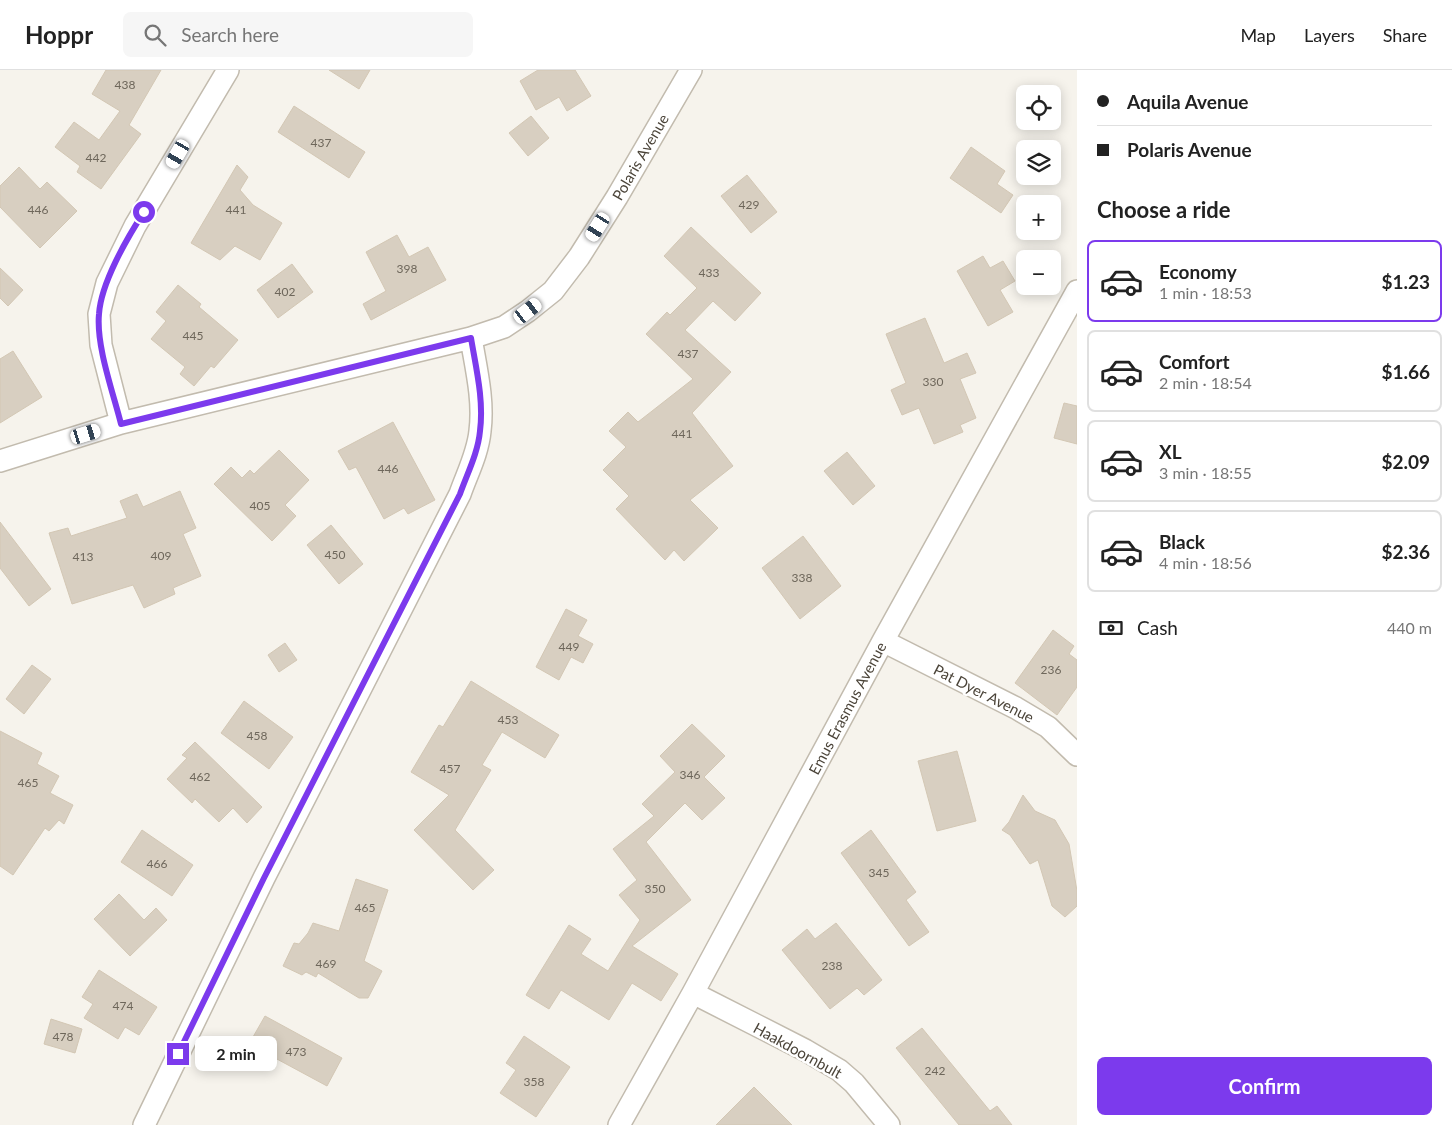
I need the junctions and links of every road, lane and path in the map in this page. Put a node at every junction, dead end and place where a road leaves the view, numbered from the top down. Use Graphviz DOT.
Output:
graph roads {
  1 [pos="228,70"];
  2 [pos="691,70"];
  3 [pos="1077,291"];
  4 [pos="471,338"];
  5 [pos="121,424"];
  6 [pos="0,461"];
  7 [pos="883,641"];
  8 [pos="1077,755"];
  9 [pos="693,994"];
  10 [pos="144,1125"];
  11 [pos="619,1125"];
  12 [pos="889,1125"];
  1 -- 5 [label="street"];
  2 -- 4 [label="street, Polaris Avenue"];
  3 -- 7 [label="street, Emus Erasmus Avenue"];
  4 -- 5 [label="street, Polaris Avenue"];
  4 -- 10 [label="street"];
  5 -- 6 [label="street, Polaris Avenue"];
  7 -- 8 [label="street, Pat Dyer Avenue"];
  7 -- 9 [label="street, Emus Erasmus Avenue"];
  9 -- 11 [label="street, Emus Erasmus Avenue"];
  9 -- 12 [label="street, Haakdoornbult"];
}
